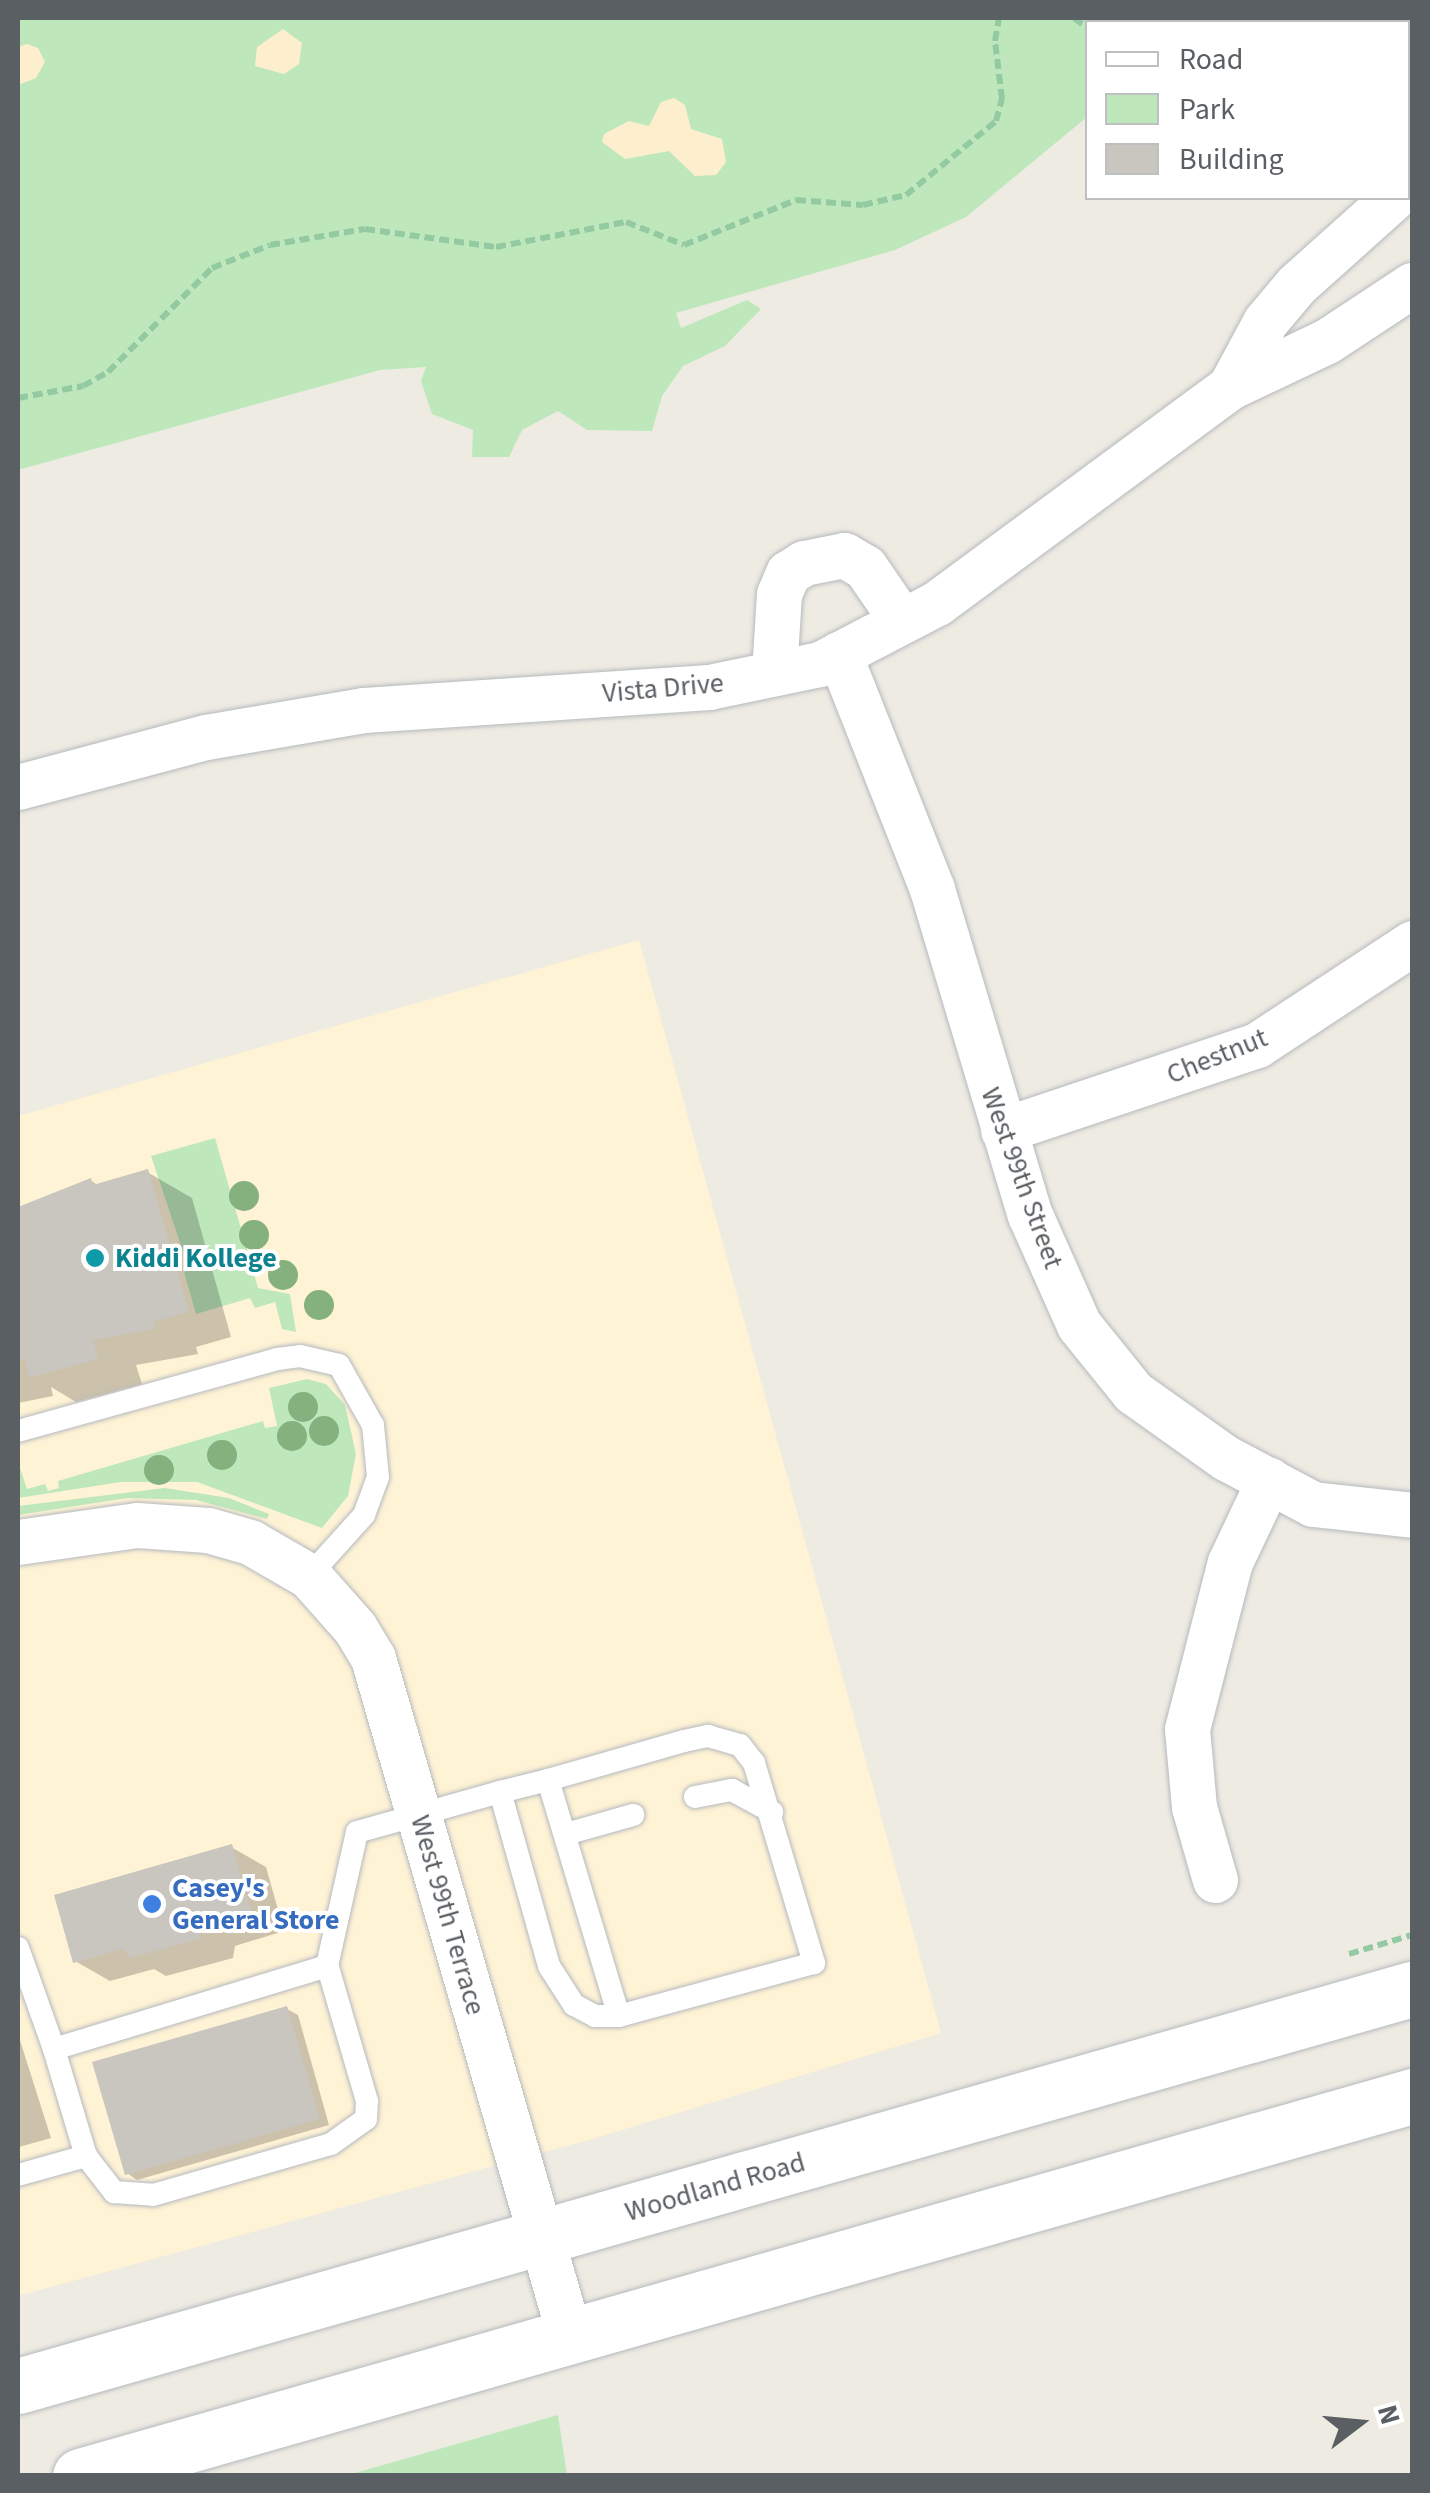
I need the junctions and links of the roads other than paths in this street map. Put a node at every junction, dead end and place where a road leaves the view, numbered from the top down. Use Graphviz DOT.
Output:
graph roads {
  1 [pos="1392,200"];
  2 [pos="1412,284"];
  3 [pos="1230,388"];
  4 [pos="902,621"];
  5 [pos="839,654"];
  6 [pos="774,674"];
  7 [pos="18,787"];
  8 [pos="1412,943"];
  9 [pos="1003,1130"];
  10 [pos="18,1432"];
  11 [pos="1268,1480"];
  12 [pos="1412,1515"];
  13 [pos="18,1542"];
  14 [pos="309,1576"];
  15 [pos="548,1780"];
  16 [pos="500,1792"];
  17 [pos="695,1797"];
  18 [pos="772,1812"];
  19 [pos="633,1814"];
  20 [pos="418,1815"];
  21 [pos="566,1834"];
  22 [pos="1214,1880"];
  23 [pos="18,1948"];
  24 [pos="327,1964"];
  25 [pos="1412,1989"];
  26 [pos="619,2016"];
  27 [pos="54,2048"];
  28 [pos="1412,2096"];
  29 [pos="86,2156"];
  30 [pos="18,2175"];
  31 [pos="542,2236"];
  32 [pos="570,2337"];
  33 [pos="18,2386"];
  34 [pos="80,2476"];
  1 -- 3 [label="street, Vista Drive"];
  2 -- 3 [label="street, Vista Drive"];
  3 -- 4 [label="street, Vista Drive"];
  4 -- 5 [label="street, Vista Drive"];
  4 -- 6 [label="street"];
  5 -- 6 [label="street, Vista Drive"];
  5 -- 9 [label="street, West 99th Street"];
  6 -- 7 [label="street, Vista Drive"];
  8 -- 9 [label="street, Chestnut"];
  9 -- 11 [label="street, West 99th Street"];
  10 -- 14 [label="lane"];
  11 -- 12 [label="street, West 99th Street"];
  11 -- 22 [label="street"];
  13 -- 14 [label="street, West 99th Terrace"];
  14 -- 20 [label="street, West 99th Terrace"];
  15 -- 16 [label="lane"];
  15 -- 18 [label="lane"];
  15 -- 21 [label="lane"];
  16 -- 20 [label="lane"];
  16 -- 26 [label="lane"];
  17 -- 18 [label="lane"];
  18 -- 26 [label="lane"];
  19 -- 21 [label="lane"];
  20 -- 24 [label="lane"];
  20 -- 31 [label="street, West 99th Terrace"];
  21 -- 26 [label="lane"];
  23 -- 27 [label="lane"];
  24 -- 27 [label="lane"];
  24 -- 29 [label="lane"];
  25 -- 31 [label="main road, Woodland Road"];
  27 -- 29 [label="lane"];
  28 -- 32 [label="main road"];
  29 -- 30 [label="lane"];
  31 -- 32 [label="street, West 99th Terrace"];
  31 -- 33 [label="main road, Woodland Road"];
  32 -- 34 [label="main road"];
}
